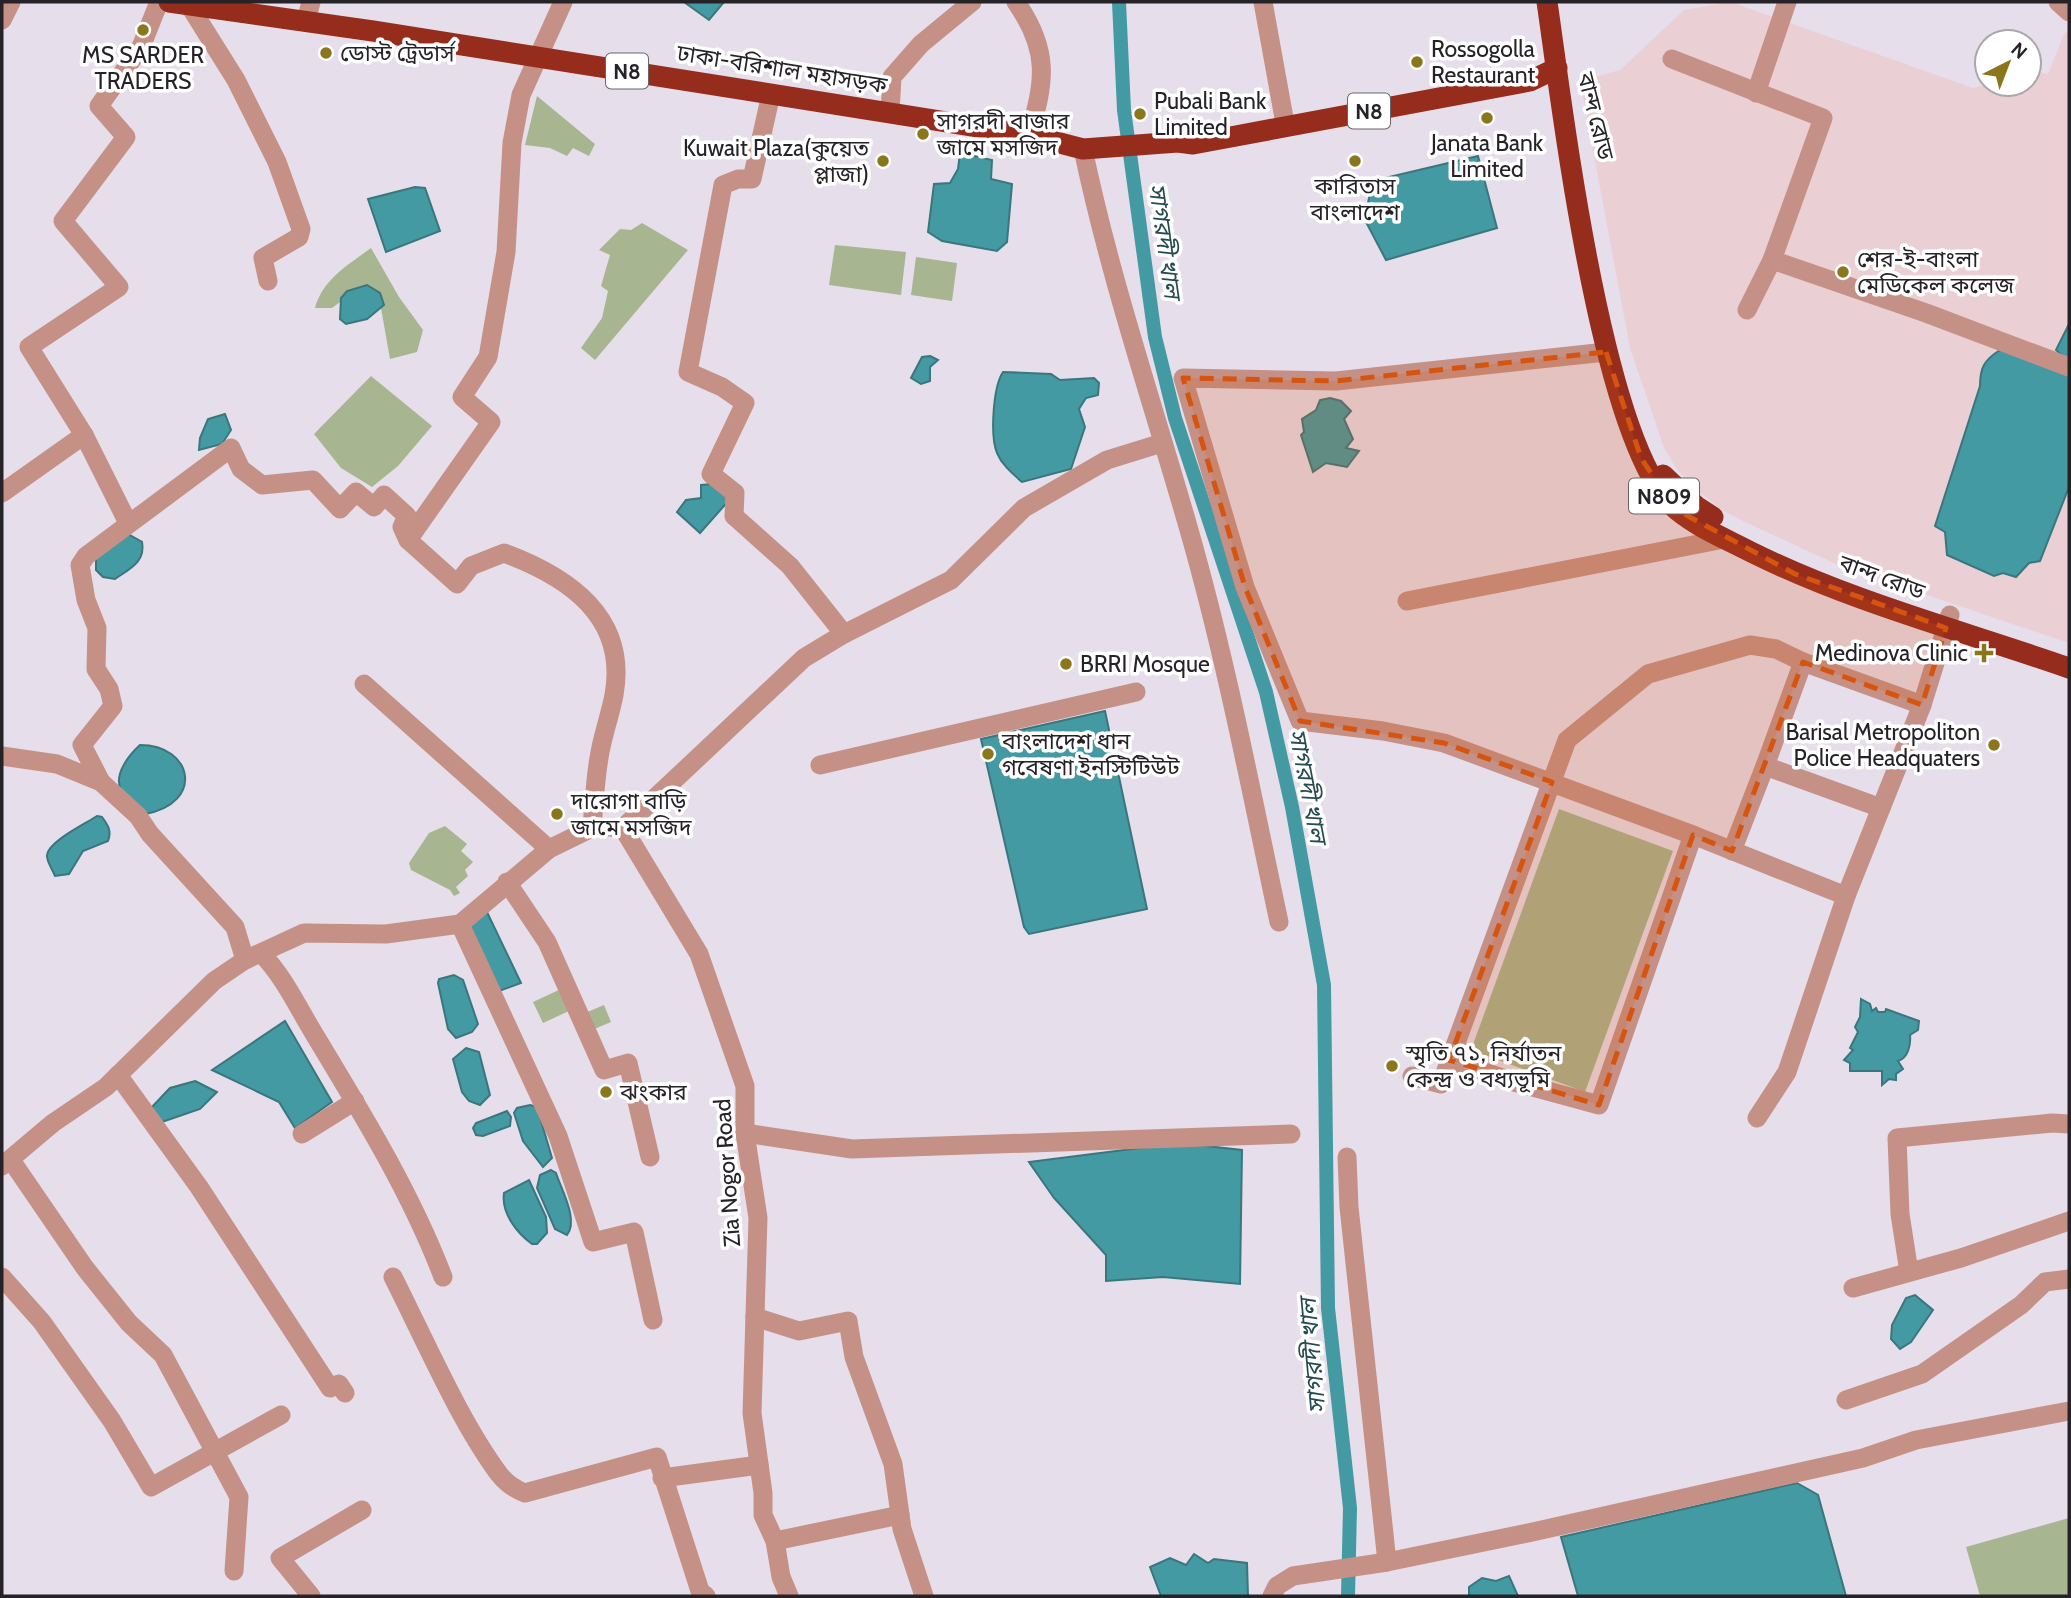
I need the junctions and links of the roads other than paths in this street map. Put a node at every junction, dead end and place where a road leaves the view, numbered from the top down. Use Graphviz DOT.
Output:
graph roads {
  1 [pos="11,2"];
  2 [pos="159,2"];
  3 [pos="563,2"];
  4 [pos="972,2"];
  5 [pos="1016,2"];
  6 [pos="1263,2"];
  7 [pos="1547,2"];
  8 [pos="1787,2"];
  9 [pos="2058,2"];
  10 [pos="179,3"];
  11 [pos="309,11"];
  12 [pos="2069,12"];
  13 [pos="2,20"];
  14 [pos="536,56"];
  15 [pos="1672,59"];
  16 [pos="1557,68"];
  17 [pos="1756,93"];
  18 [pos="771,94"];
  19 [pos="890,113"];
  20 [pos="1284,118"];
  21 [pos="1029,135"];
  22 [pos="1178,142"];
  23 [pos="1083,149"];
  24 [pos="1772,260"];
  25 [pos="268,281"];
  26 [pos="1747,310"];
  27 [pos="1606,352"];
  28 [pos="2069,367"];
  29 [pos="84,435"];
  30 [pos="1161,443"];
  31 [pos="2,493"];
  32 [pos="128,523"];
  33 [pos="1724,539"];
  34 [pos="408,540"];
  35 [pos="1407,601"];
  36 [pos="1948,622"];
  37 [pos="844,634"];
  38 [pos="2069,656"];
  39 [pos="1803,662"];
  40 [pos="2069,668"];
  41 [pos="364,684"];
  42 [pos="1136,692"];
  43 [pos="1923,705"];
  44 [pos="2,756"];
  45 [pos="820,765"];
  46 [pos="1765,766"];
  47 [pos="101,782"];
  48 [pos="1552,782"];
  49 [pos="1881,808"];
  50 [pos="592,828"];
  51 [pos="624,828"];
  52 [pos="1693,835"];
  53 [pos="549,849"];
  54 [pos="1732,852"];
  55 [pos="507,882"];
  56 [pos="1846,896"];
  57 [pos="1279,922"];
  58 [pos="460,924"];
  59 [pos="253,957"];
  60 [pos="1449,1060"];
  61 [pos="118,1075"];
  62 [pos="1412,1076"];
  63 [pos="355,1101"];
  64 [pos="1757,1118"];
  65 [pos="2069,1124"];
  66 [pos="745,1133"];
  67 [pos="302,1134"];
  68 [pos="1291,1134"];
  69 [pos="650,1157"];
  70 [pos="1347,1157"];
  71 [pos="6,1163"];
  72 [pos="2069,1221"];
  73 [pos="1909,1272"];
  74 [pos="2,1277"];
  75 [pos="393,1277"];
  76 [pos="443,1277"];
  77 [pos="2069,1279"];
  78 [pos="1853,1287"];
  79 [pos="755,1317"];
  80 [pos="653,1320"];
  81 [pos="345,1392"];
  82 [pos="1846,1400"];
  83 [pos="2069,1411"];
  84 [pos="281,1415"];
  85 [pos="215,1452"];
  86 [pos="759,1465"];
  87 [pos="662,1478"];
  88 [pos="362,1510"];
  89 [pos="900,1515"];
  90 [pos="775,1541"];
  91 [pos="1382,1562"];
  92 [pos="234,1571"];
  93 [pos="785,1595"];
  94 [pos="311,1596"];
  95 [pos="706,1596"];
  96 [pos="923,1596"];
  97 [pos="1272,1596"];
  1 -- 13 [label="street"];
  2 -- 29 [label="street"];
  3 -- 14 [label="street"];
  4 -- 19 [label="street"];
  5 -- 21 [label="street"];
  6 -- 20 [label="street"];
  7 -- 16 [label="highway"];
  8 -- 17 [label="street"];
  9 -- 12 [label="street"];
  10 -- 11 [label="highway, ঢাকা-বরিশাল মহাসড়ক / N8"];
  10 -- 25 [label="street"];
  11 -- 14 [label="highway, ঢাকা-বরিশাল মহাসড়ক / N8"];
  14 -- 18 [label="highway, ঢাকা-বরিশাল মহাসড়ক / N8"];
  14 -- 34 [label="street"];
  15 -- 17 [label="street"];
  16 -- 20 [label="highway, N8"];
  16 -- 22 [label="highway, N8"];
  16 -- 27 [label="highway, বান্দ রোড / N809"];
  16 -- 36 [label="highway, বান্দ রোড / N809"];
  17 -- 24 [label="street"];
  18 -- 19 [label="highway, ঢাকা-বরিশাল মহাসড়ক / N8"];
  18 -- 37 [label="street"];
  19 -- 21 [label="highway, ঢাকা-বরিশাল মহাসড়ক / N8"];
  20 -- 22 [label="highway, N8"];
  21 -- 23 [label="highway, ঢাকা-বরিশাল মহাসড়ক / N8"];
  22 -- 23 [label="highway, N8"];
  23 -- 30 [label="street"];
  24 -- 26 [label="street"];
  24 -- 28 [label="street"];
  27 -- 33 [label="highway, বান্দ রোড / N809"];
  27 -- 48 [label="street"];
  29 -- 31 [label="street"];
  29 -- 32 [label="street"];
  30 -- 37 [label="street"];
  30 -- 57 [label="street"];
  32 -- 34 [label="street"];
  32 -- 47 [label="street"];
  33 -- 35 [label="street"];
  33 -- 36 [label="highway, বান্দ রোড / N809"];
  34 -- 50 [label="street"];
  36 -- 38 [label="highway, বান্দ রোড / N809"];
  36 -- 40 [label="highway, বান্দ রোড / N809"];
  36 -- 43 [label="street"];
  37 -- 51 [label="street"];
  39 -- 43 [label="street"];
  39 -- 46 [label="street"];
  39 -- 48 [label="street"];
  41 -- 53 [label="street"];
  42 -- 45 [label="street"];
  43 -- 49 [label="street"];
  44 -- 47 [label="street"];
  46 -- 49 [label="street"];
  46 -- 54 [label="street"];
  47 -- 59 [label="street"];
  48 -- 52 [label="street"];
  48 -- 60 [label="street"];
  49 -- 56 [label="street"];
  50 -- 51 [label="street"];
  50 -- 53 [label="street"];
  51 -- 66 [label="street, Zia Nogor Road"];
  52 -- 54 [label="street"];
  52 -- 60 [label="street"];
  53 -- 55 [label="street"];
  54 -- 56 [label="street"];
  55 -- 58 [label="street"];
  55 -- 69 [label="street"];
  56 -- 64 [label="street"];
  58 -- 59 [label="street"];
  58 -- 80 [label="street"];
  59 -- 61 [label="street"];
  59 -- 63 [label="street"];
  60 -- 62 [label="street"];
  61 -- 71 [label="street"];
  61 -- 81 [label="street"];
  63 -- 67 [label="street"];
  63 -- 76 [label="street"];
  65 -- 73 [label="street"];
  66 -- 68 [label="street"];
  66 -- 79 [label="street, Zia Nogor Road"];
  70 -- 91 [label="street"];
  71 -- 85 [label="street"];
  72 -- 73 [label="street"];
  73 -- 78 [label="street"];
  74 -- 85 [label="street"];
  75 -- 87 [label="street"];
  77 -- 82 [label="street"];
  79 -- 86 [label="street, Zia Nogor Road"];
  79 -- 89 [label="street"];
  83 -- 91 [label="street"];
  84 -- 85 [label="street"];
  85 -- 92 [label="street"];
  86 -- 87 [label="street"];
  86 -- 90 [label="street, Zia Nogor Road"];
  87 -- 95 [label="street"];
  88 -- 94 [label="street"];
  89 -- 90 [label="street"];
  89 -- 96 [label="street"];
  90 -- 93 [label="street, Zia Nogor Road"];
  91 -- 97 [label="street"];
}
